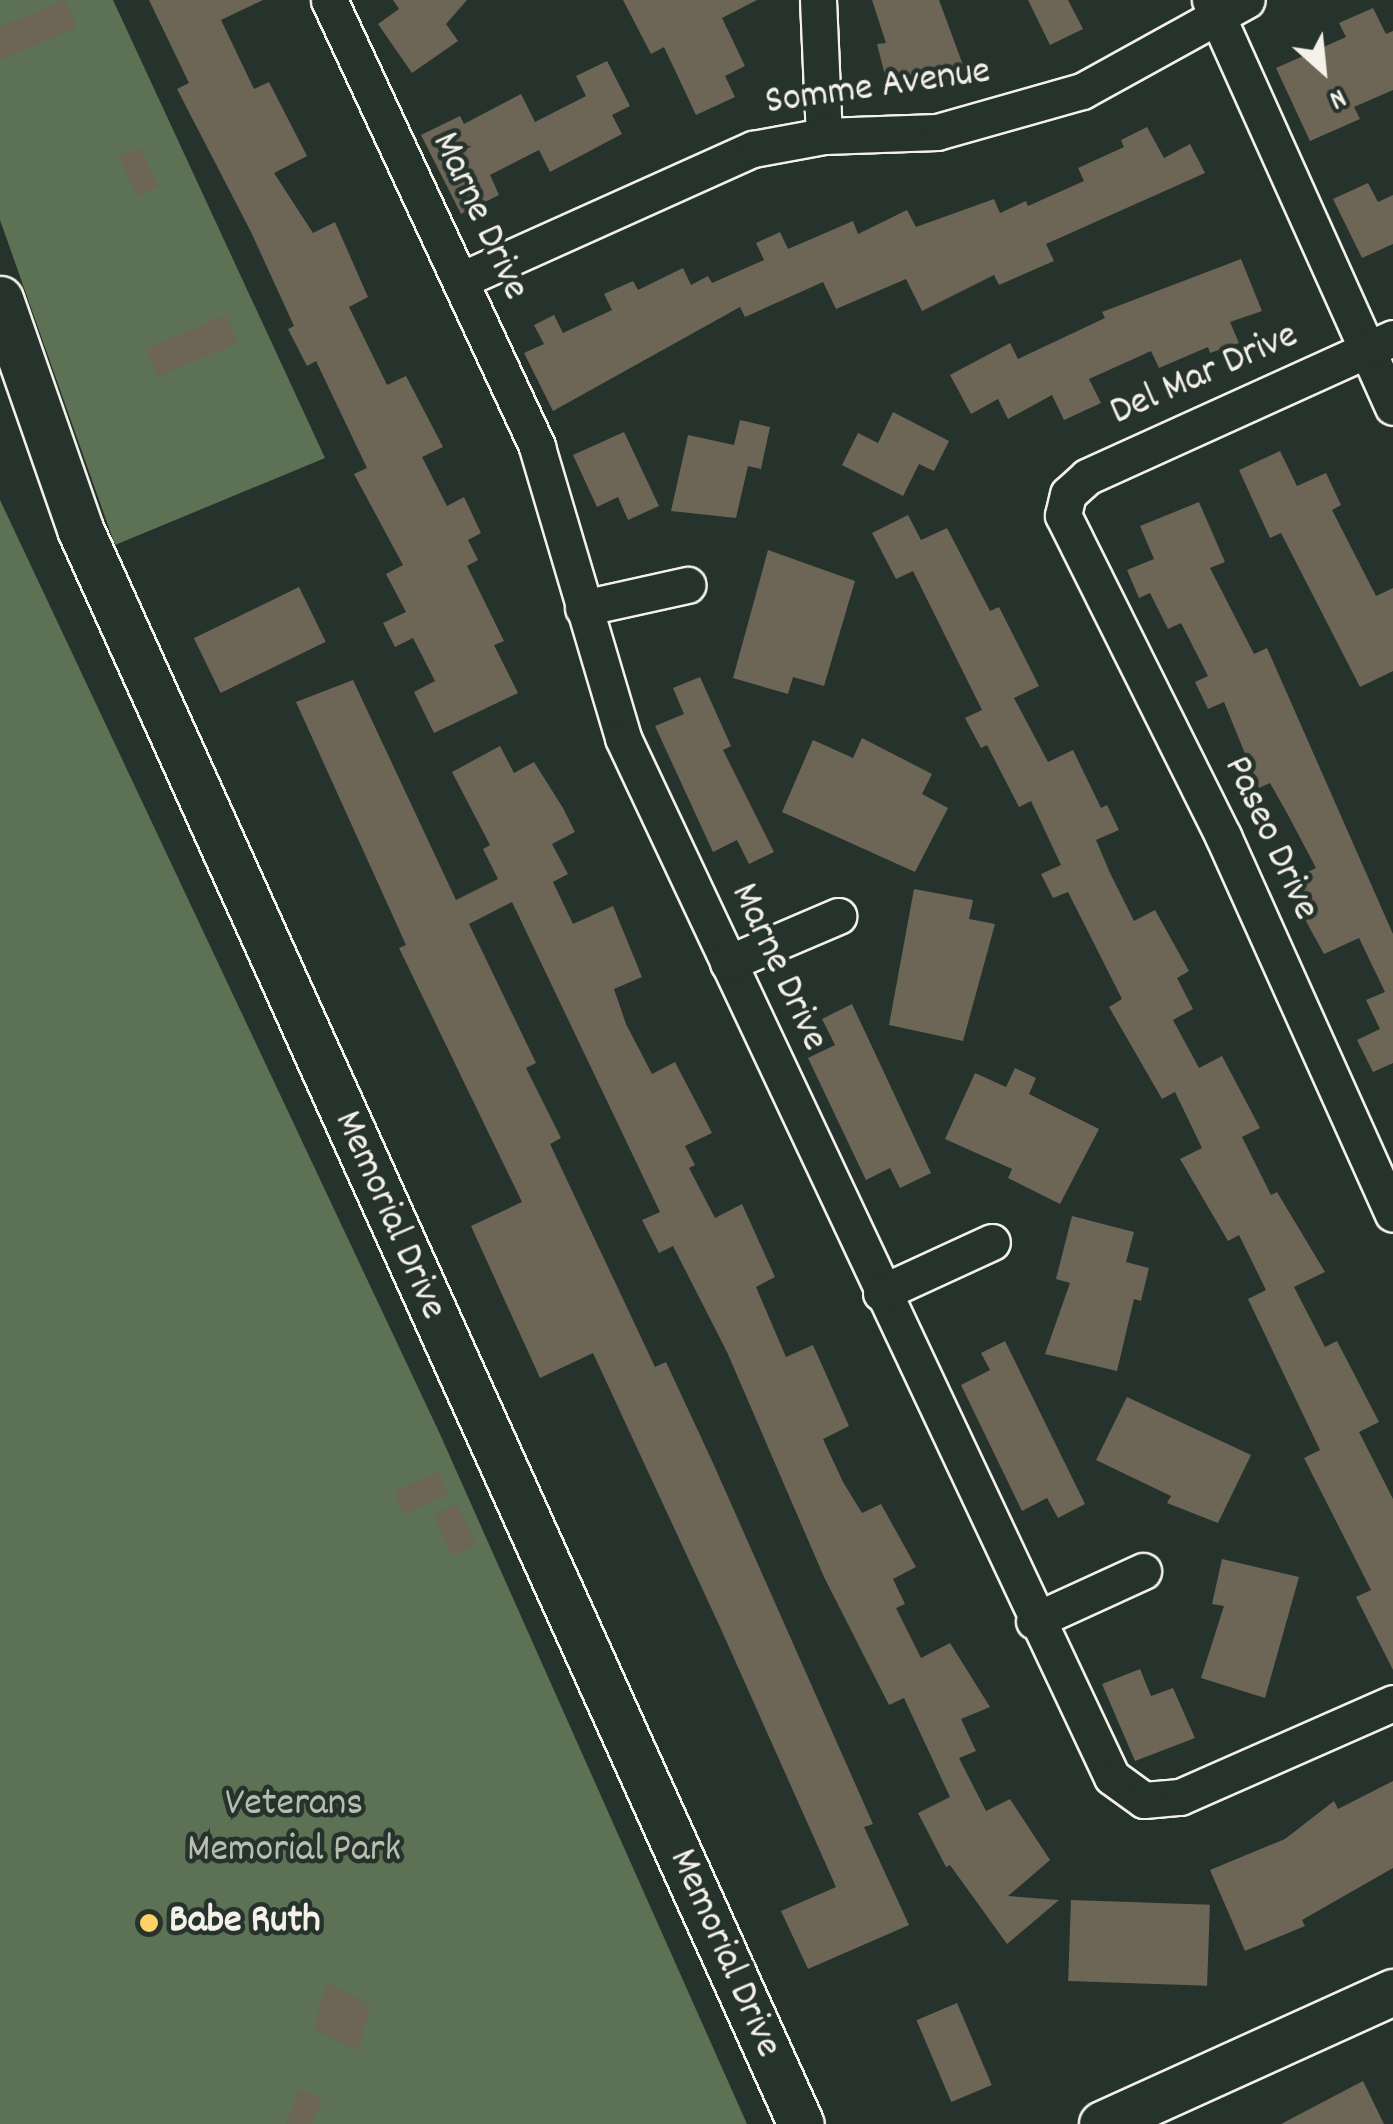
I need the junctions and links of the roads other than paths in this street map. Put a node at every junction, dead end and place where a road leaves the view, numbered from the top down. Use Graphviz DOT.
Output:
graph roads {
  1 [pos="329,0"];
  2 [pos="818,0"];
  3 [pos="1225,5"];
  4 [pos="824,136"];
  5 [pos="461,280"];
  6 [pos="0,298"];
  7 [pos="1380,344"];
  8 [pos="1393,406"];
  9 [pos="1064,505"];
  10 [pos="687,585"];
  11 [pos="583,608"];
  12 [pos="838,916"];
  13 [pos="728,964"];
  14 [pos="1393,1214"];
  15 [pos="992,1242"];
  16 [pos="881,1293"];
  17 [pos="1143,1570"];
  18 [pos="1034,1621"];
  19 [pos="1393,1703"];
  20 [pos="1393,1992"];
  21 [pos="800,2124"];
  22 [pos="1102,2124"];
  1 -- 5 [label="street, Marne Drive"];
  2 -- 4 [label="street"];
  3 -- 4 [label="street, Somme Avenue"];
  3 -- 7 [label="street"];
  4 -- 5 [label="street, Somme Avenue"];
  5 -- 11 [label="street, Marne Drive"];
  6 -- 21 [label="street, Memorial Drive"];
  7 -- 8 [label="street"];
  7 -- 9 [label="street, Del Mar Drive"];
  9 -- 14 [label="street, Paseo Drive"];
  10 -- 11 [label="street"];
  11 -- 13 [label="street, Marne Drive"];
  12 -- 13 [label="street"];
  13 -- 16 [label="street, Marne Drive"];
  15 -- 16 [label="street"];
  16 -- 18 [label="street, Marne Drive"];
  17 -- 18 [label="street"];
  18 -- 19 [label="street, Marne Drive"];
  20 -- 22 [label="street"];
}
